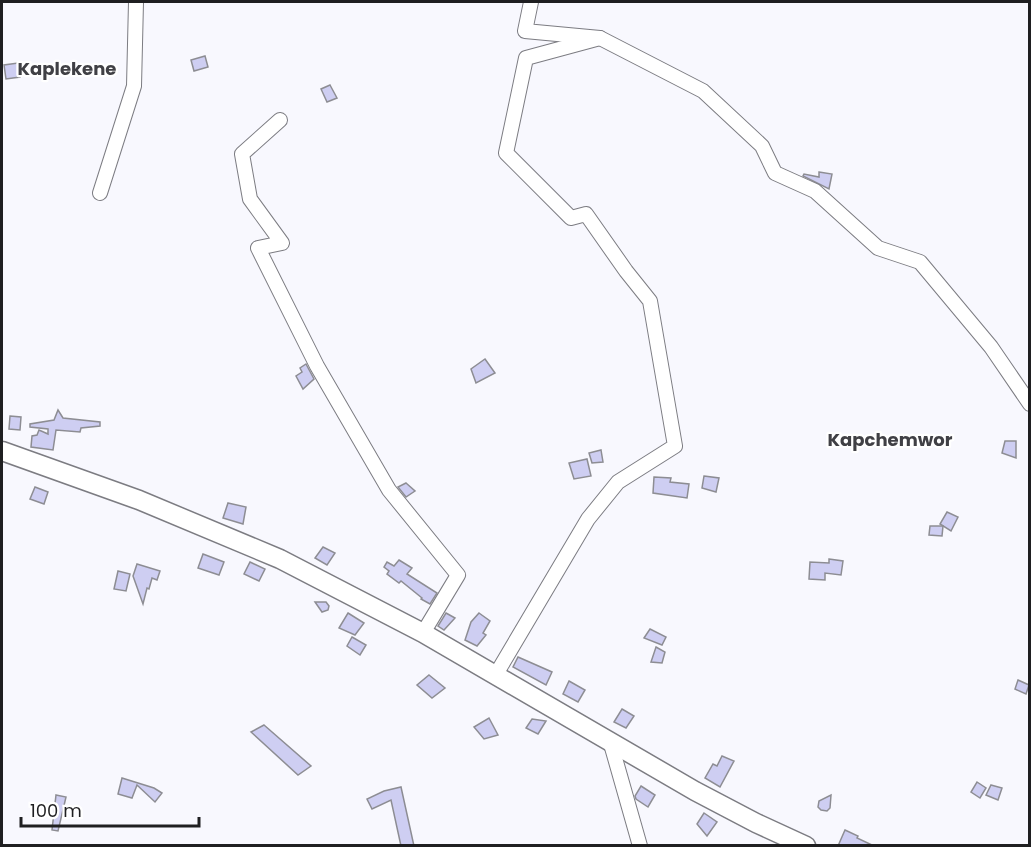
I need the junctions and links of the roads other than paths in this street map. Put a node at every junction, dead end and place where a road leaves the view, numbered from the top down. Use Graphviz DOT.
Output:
graph roads {
  1 [pos="136,2"];
  2 [pos="531,2"];
  3 [pos="600,38"];
  4 [pos="279,120"];
  5 [pos="100,193"];
  6 [pos="1029,404"];
  7 [pos="2,450"];
  8 [pos="423,633"];
  9 [pos="495,676"];
  10 [pos="611,744"];
  11 [pos="640,846"];
  12 [pos="806,846"];
  1 -- 5 [label="street"];
  2 -- 3 [label="street"];
  3 -- 6 [label="street"];
  3 -- 9 [label="street"];
  4 -- 8 [label="street"];
  7 -- 8 [label="street"];
  8 -- 9 [label="street"];
  9 -- 10 [label="street"];
  10 -- 11 [label="street"];
  10 -- 12 [label="street"];
}
